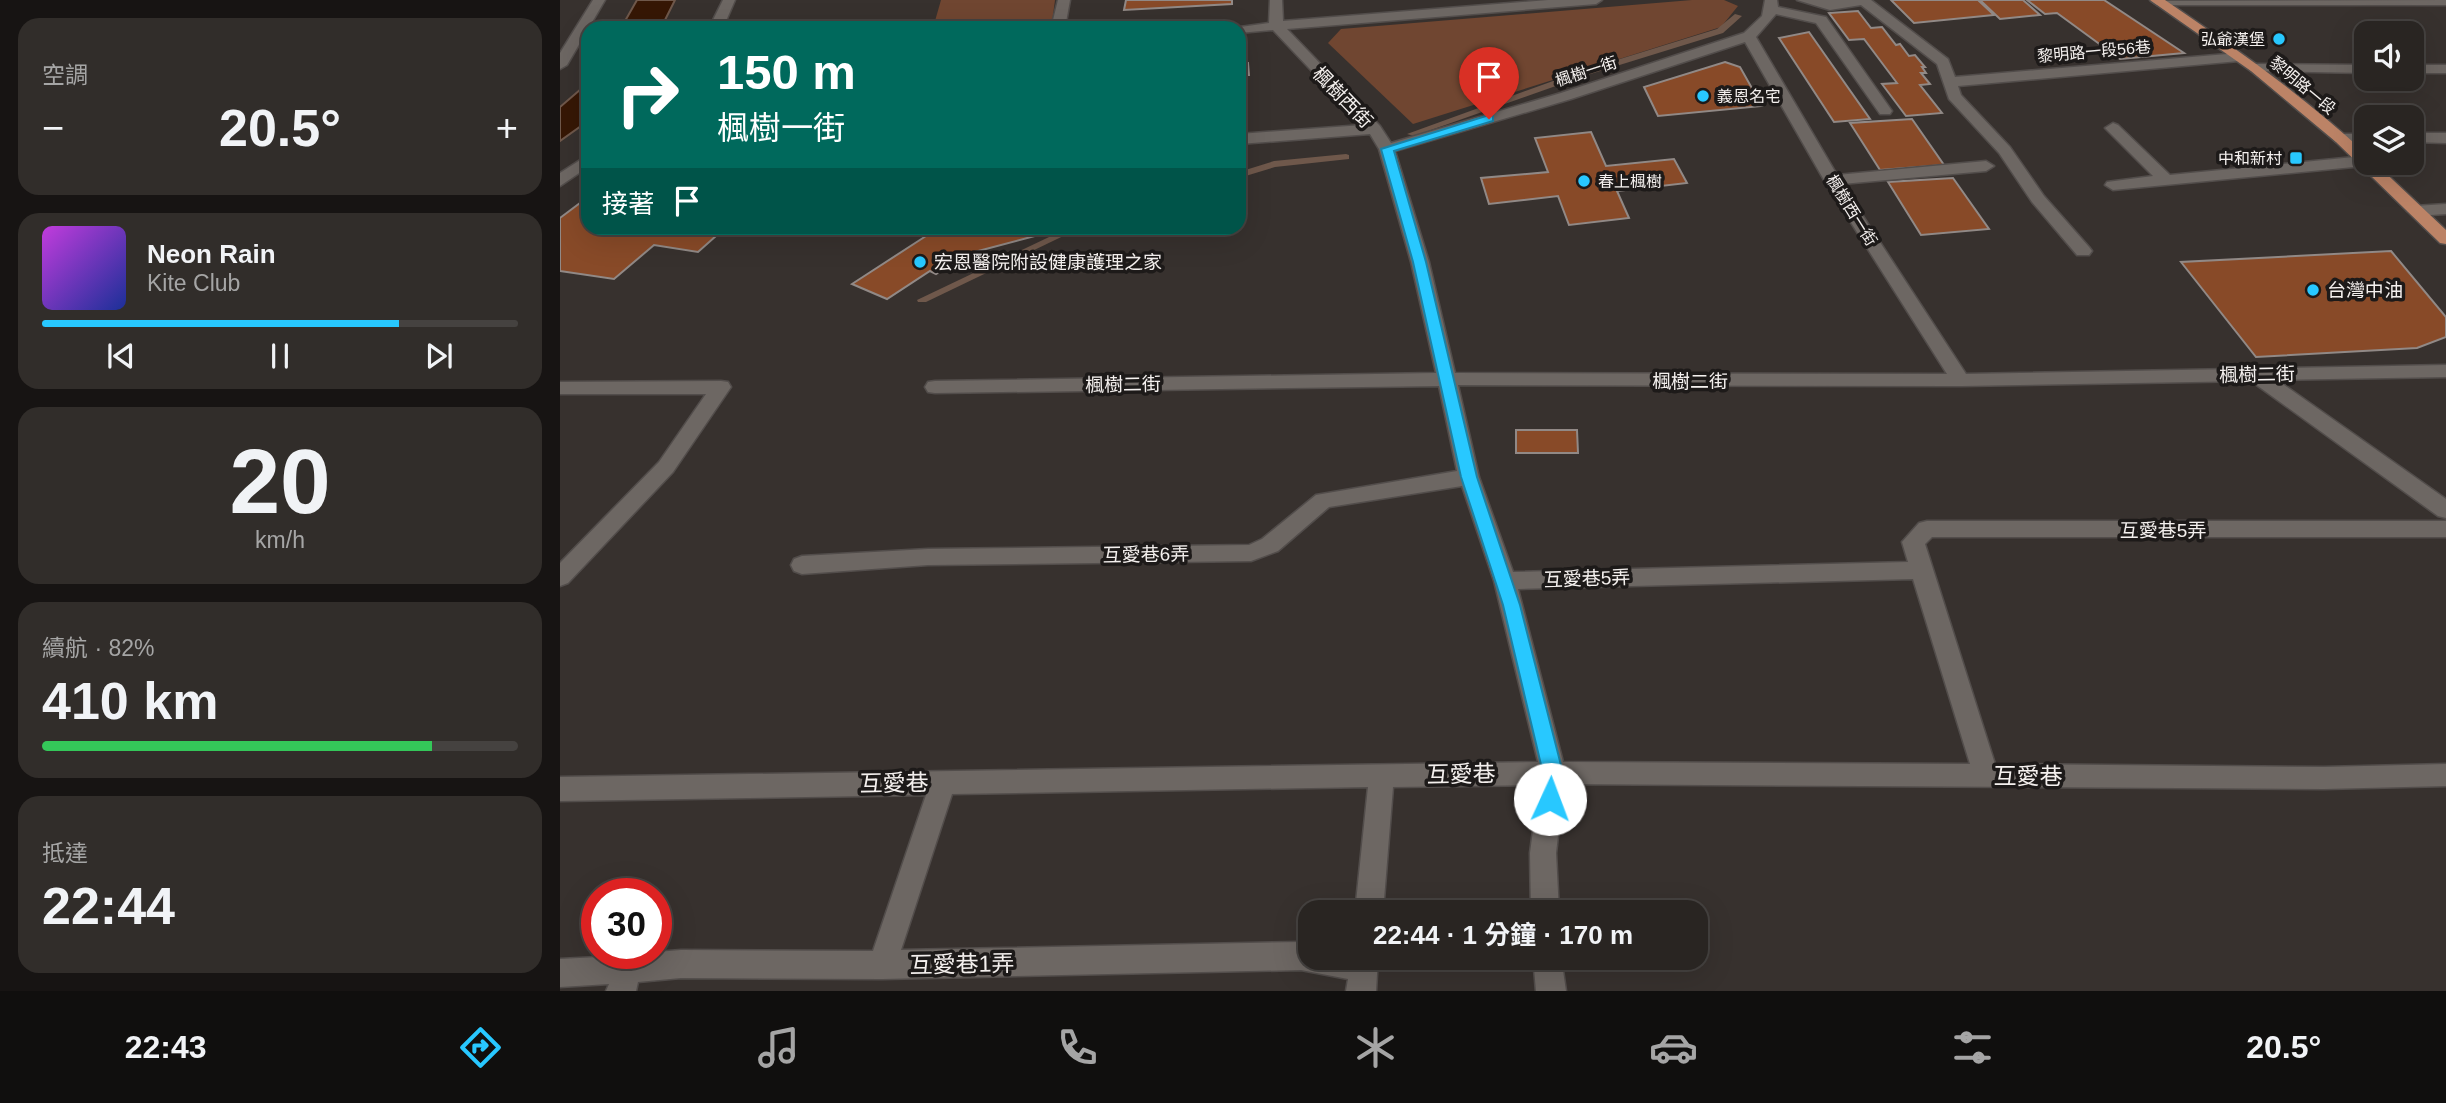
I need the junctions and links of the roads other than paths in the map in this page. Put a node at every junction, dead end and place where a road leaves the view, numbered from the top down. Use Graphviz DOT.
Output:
graph roads {
  1 [pos="598,0"];
  2 [pos="729,0"];
  3 [pos="1064,0"];
  4 [pos="1276,0"];
  5 [pos="1596,0"];
  6 [pos="1803,0"];
  7 [pos="2156,0"];
  8 [pos="2446,1"];
  9 [pos="1772,5"];
  10 [pos="586,21"];
  11 [pos="719,21"];
  12 [pos="1060,21"];
  13 [pos="1276,26"];
  14 [pos="1246,28"];
  15 [pos="581,29"];
  16 [pos="1749,36"];
  17 [pos="2239,57"];
  18 [pos="560,65"];
  19 [pos="2256,68"];
  20 [pos="2354,69"];
  21 [pos="2424,69"];
  22 [pos="2446,69"];
  23 [pos="1951,82"];
  24 [pos="1885,111"];
  25 [pos="2113,128"];
  26 [pos="1374,129"];
  27 [pos="1246,138"];
  28 [pos="2424,138"];
  29 [pos="2446,138"];
  30 [pos="2341,139"];
  31 [pos="2354,139"];
  32 [pos="1387,149"];
  33 [pos="2354,151"];
  34 [pos="2354,162"];
  35 [pos="581,165"];
  36 [pos="1986,166"];
  37 [pos="2378,175"];
  38 [pos="1832,180"];
  39 [pos="560,181"];
  40 [pos="2167,181"];
  41 [pos="2113,185"];
  42 [pos="2446,209"];
  43 [pos="2415,211"];
  44 [pos="2446,239"];
  45 [pos="2083,251"];
  46 [pos="2446,371"];
  47 [pos="2253,373"];
  48 [pos="1448,379"];
  49 [pos="1961,380"];
  50 [pos="935,387"];
  51 [pos="560,388"];
  52 [pos="1469,477"];
  53 [pos="2446,510"];
  54 [pos="2446,529"];
  55 [pos="802,565"];
  56 [pos="1921,570"];
  57 [pos="560,577"];
  58 [pos="1505,581"];
  59 [pos="1553,773"];
  60 [pos="2446,775"];
  61 [pos="1380,776"];
  62 [pos="1986,776"];
  63 [pos="943,782"];
  64 [pos="560,789"];
  65 [pos="1370,900"];
  66 [pos="1545,900"];
  67 [pos="883,965"];
  68 [pos="1549,970"];
  69 [pos="1363,972"];
  70 [pos="560,973"];
  71 [pos="624,980"];
  72 [pos="1551,991"];
  1 -- 10 [label="street"];
  2 -- 11 [label="street"];
  3 -- 12 [label="street"];
  4 -- 13 [label="street"];
  5 -- 13 [label="street"];
  6 -- 23 [label="street"];
  7 -- 8 [label="street"];
  7 -- 17 [label="main road, 黎明路一段"];
  9 -- 16 [label="street, 楓樹一街"];
  9 -- 24 [label="street"];
  13 -- 14 [label="street"];
  13 -- 26 [label="street, 楓樹西街"];
  15 -- 18 [label="street"];
  16 -- 32 [label="street, 楓樹一街"];
  16 -- 38 [label="street, 楓樹西一街"];
  17 -- 19 [label="main road, 黎明路一段"];
  17 -- 23 [label="street, 黎明路一段56巷"];
  19 -- 20 [label="street"];
  19 -- 30 [label="main road, 黎明路一段"];
  21 -- 22 [label="street"];
  23 -- 45 [label="street"];
  25 -- 40 [label="street"];
  26 -- 27 [label="street"];
  26 -- 32 [label="street, 楓樹西街"];
  28 -- 29 [label="street"];
  30 -- 31 [label="street"];
  30 -- 33 [label="main road, 黎明路一段"];
  32 -- 48 [label="street, 楓樹西街"];
  34 -- 40 [label="street"];
  35 -- 39 [label="street"];
  36 -- 38 [label="street"];
  37 -- 43 [label="main road, 黎明路一段"];
  38 -- 49 [label="street, 楓樹西一街"];
  40 -- 41 [label="street"];
  42 -- 43 [label="street"];
  43 -- 44 [label="main road, 黎明路一段"];
  46 -- 47 [label="street, 楓樹二街"];
  47 -- 49 [label="street, 楓樹二街"];
  47 -- 53 [label="street"];
  48 -- 49 [label="street, 楓樹二街"];
  48 -- 50 [label="street, 楓樹二街"];
  48 -- 52 [label="street, 楓樹西街"];
  51 -- 57 [label="street"];
  52 -- 55 [label="street, 互愛巷6弄"];
  52 -- 58 [label="street, 楓樹西街"];
  54 -- 56 [label="street, 互愛巷5弄"];
  56 -- 58 [label="street, 互愛巷5弄"];
  56 -- 62 [label="street, 互愛巷5弄"];
  58 -- 59 [label="street, 楓樹西街"];
  59 -- 61 [label="street, 互愛巷"];
  59 -- 62 [label="street, 互愛巷"];
  59 -- 66 [label="street, 楓樹西街"];
  60 -- 62 [label="street, 互愛巷"];
  61 -- 63 [label="street, 互愛巷"];
  61 -- 65 [label="street"];
  63 -- 64 [label="street, 互愛巷"];
  63 -- 67 [label="street"];
  67 -- 69 [label="street, 互愛巷1弄"];
  67 -- 71 [label="street, 互愛巷1弄"];
  68 -- 72 [label="street"];
  70 -- 71 [label="street, 互愛巷1弄"];
}
